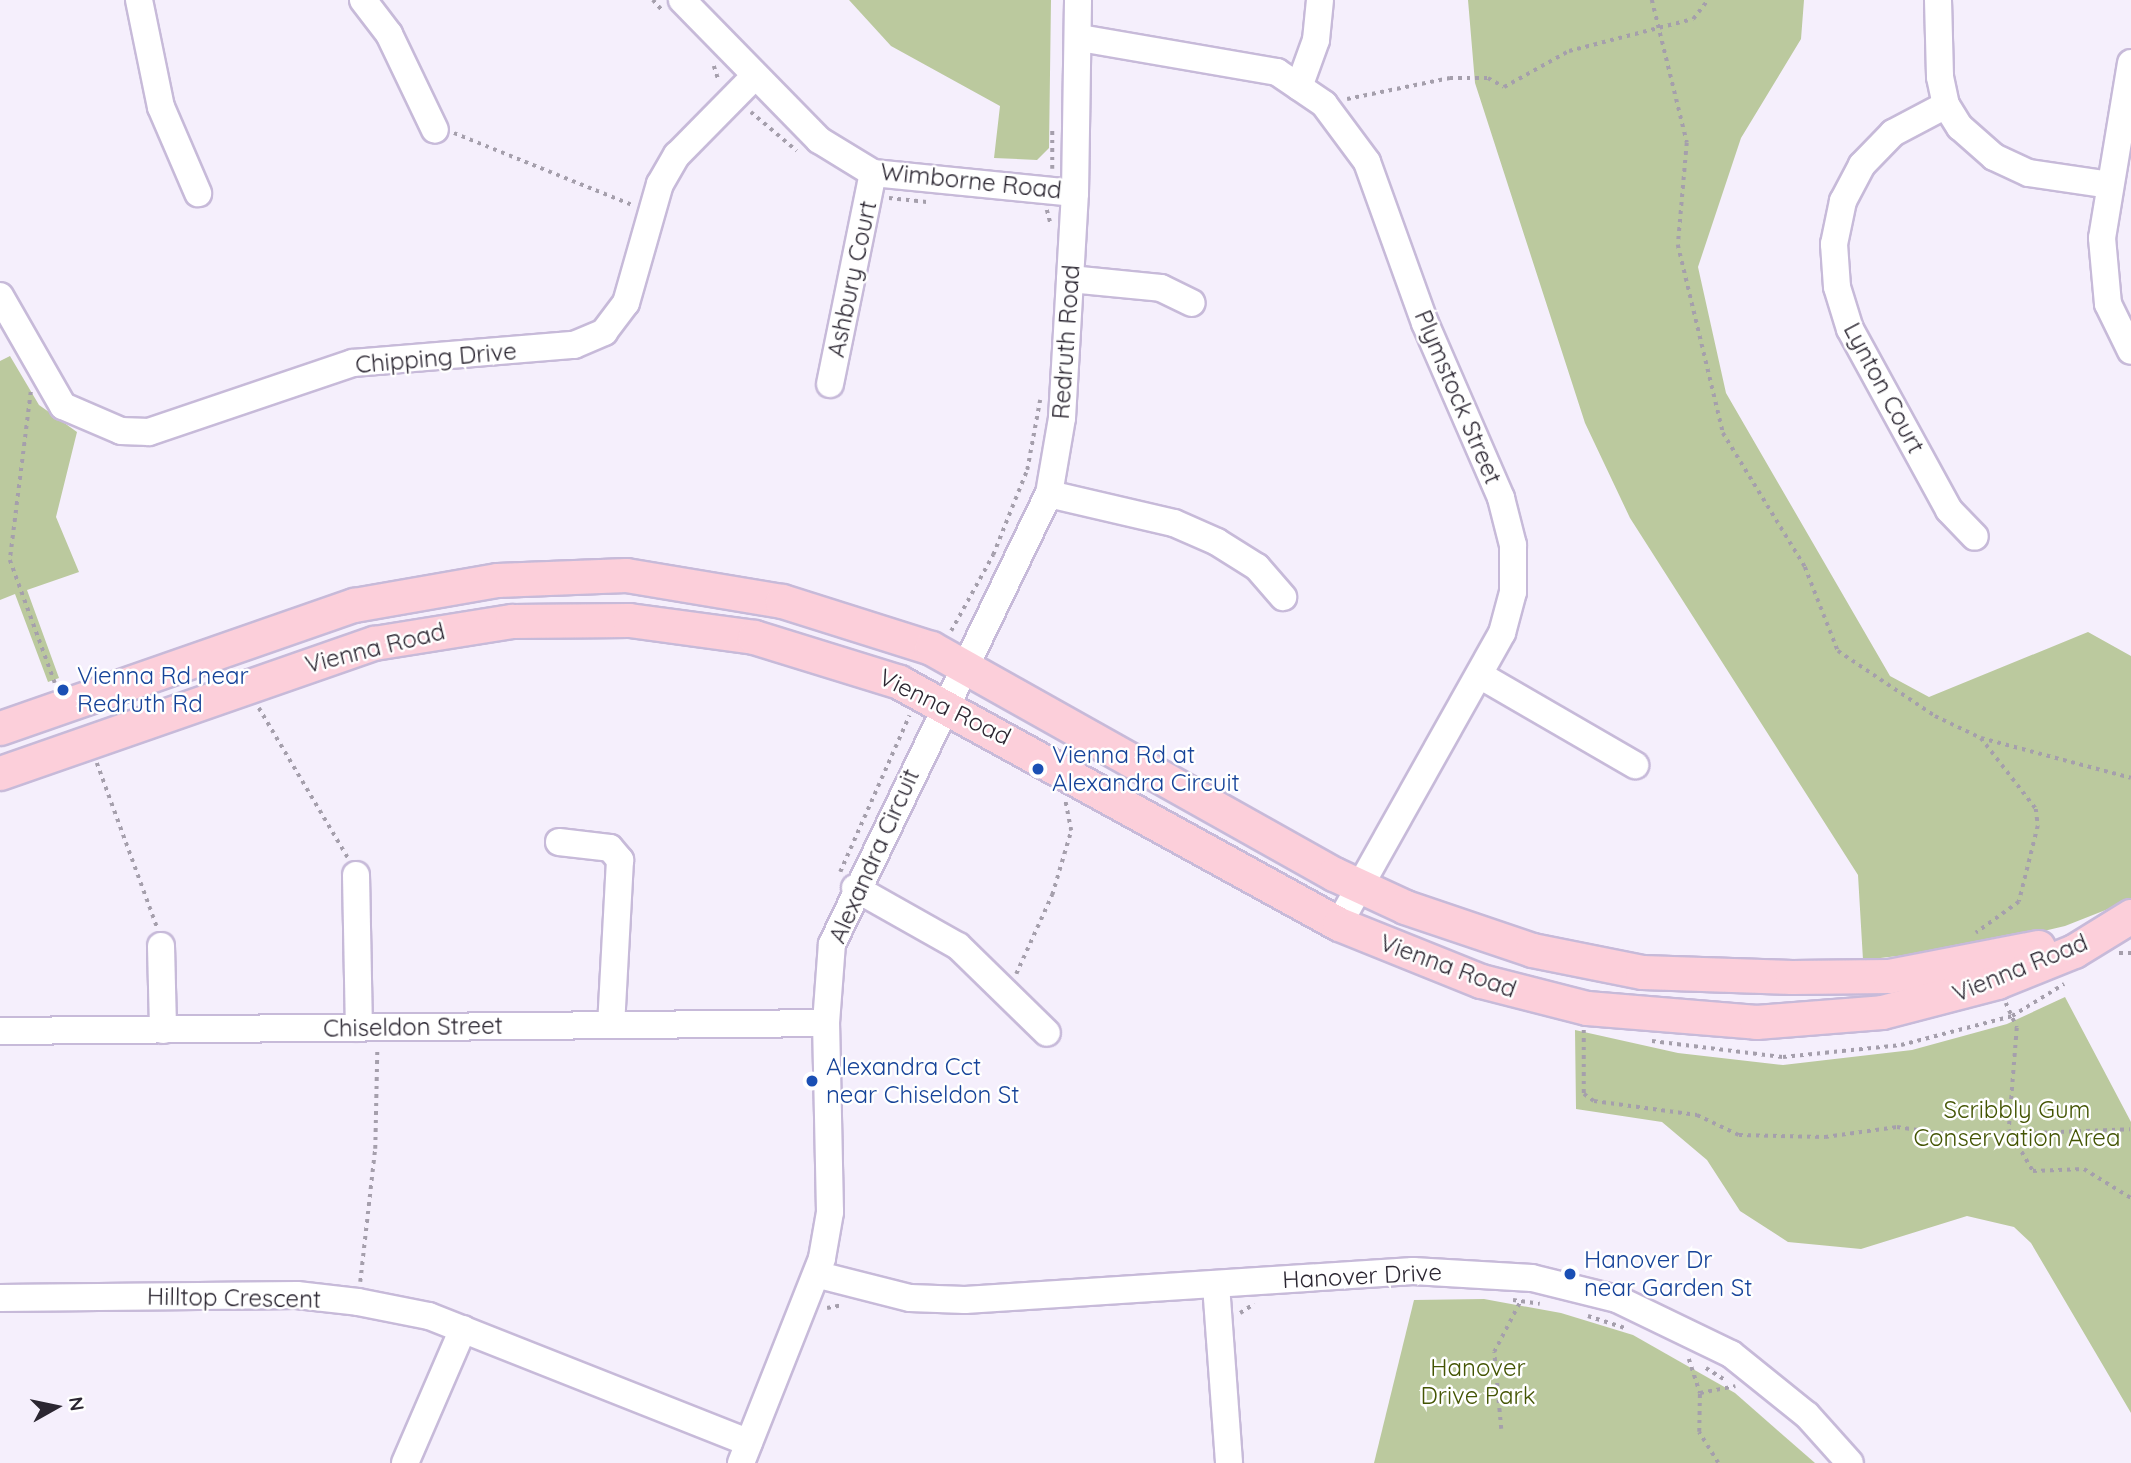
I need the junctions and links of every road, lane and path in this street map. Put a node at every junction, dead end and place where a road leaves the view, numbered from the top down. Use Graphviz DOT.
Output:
graph roads {
  1 [pos="139,0"];
  2 [pos="363,0"];
  3 [pos="682,0"];
  4 [pos="1078,0"];
  5 [pos="1320,0"];
  6 [pos="1652,0"];
  7 [pos="1708,0"];
  8 [pos="1938,0"];
  9 [pos="1660,26"];
  10 [pos="1080,38"];
  11 [pos="2131,63"];
  12 [pos="754,77"];
  13 [pos="1299,86"];
  14 [pos="1324,104"];
  15 [pos="1946,105"];
  16 [pos="1053,119"];
  17 [pos="435,130"];
  18 [pos="873,173"];
  19 [pos="2110,185"];
  20 [pos="1065,192"];
  21 [pos="198,193"];
  22 [pos="648,212"];
  23 [pos="1051,237"];
  24 [pos="1070,279"];
  25 [pos="0,296"];
  26 [pos="1192,303"];
  27 [pos="2131,351"];
  28 [pos="40,371"];
  29 [pos="830,384"];
  30 [pos="1042,385"];
  31 [pos="1049,494"];
  32 [pos="1975,537"];
  33 [pos="1283,597"];
  34 [pos="938,630"];
  35 [pos="963,663"];
  36 [pos="1483,677"];
  37 [pos="268,699"];
  38 [pos="256,703"];
  39 [pos="944,703"];
  40 [pos="245,706"];
  41 [pos="66,707"];
  42 [pos="0,728"];
  43 [pos="1981,738"];
  44 [pos="94,755"];
  45 [pos="1635,765"];
  46 [pos="0,773"];
  47 [pos="2131,778"];
  48 [pos="1066,791"];
  49 [pos="559,842"];
  50 [pos="356,875"];
  51 [pos="1359,886"];
  52 [pos="855,888"];
  53 [pos="2131,916"];
  54 [pos="1339,924"];
  55 [pos="161,946"];
  56 [pos="1992,971"];
  57 [pos="1004,989"];
  58 [pos="826,1023"];
  59 [pos="611,1024"];
  60 [pos="368,1028"];
  61 [pos="1584,1028"];
  62 [pos="163,1030"];
  63 [pos="0,1031"];
  64 [pos="1048,1033"];
  65 [pos="2130,1129"];
  66 [pos="2009,1130"];
  67 [pos="2131,1198"];
  68 [pos="819,1275"];
  69 [pos="1216,1285"];
  70 [pos="1526,1290"];
  71 [pos="0,1298"];
  72 [pos="1507,1299"];
  73 [pos="358,1302"];
  74 [pos="1262,1303"];
  75 [pos="851,1304"];
  76 [pos="1552,1306"];
  77 [pos="1582,1314"];
  78 [pos="823,1318"];
  79 [pos="1233,1321"];
  80 [pos="463,1329"];
  81 [pos="1635,1332"];
  82 [pos="1677,1352"];
  83 [pos="1688,1357"];
  84 [pos="1735,1386"];
  85 [pos="1700,1393"];
  86 [pos="1744,1393"];
  87 [pos="1501,1429"];
  88 [pos="745,1453"];
  89 [pos="405,1463"];
  90 [pos="1229,1463"];
  91 [pos="1718,1463"];
  92 [pos="1850,1463"];
  1 -- 21 [label="street"];
  2 -- 17 [label="street"];
  3 -- 12 [label="street, Wimborne Road"];
  4 -- 10 [label="street, Redruth Road"];
  5 -- 13 [label="street"];
  6 -- 9 [label="path"];
  7 -- 9 [label="path"];
  8 -- 15 [label="street"];
  9 -- 14 [label="path"];
  9 -- 43 [label="path"];
  10 -- 13 [label="street, Plymstock Street"];
  10 -- 20 [label="street, Redruth Road"];
  11 -- 19 [label="street"];
  12 -- 18 [label="street, Wimborne Road"];
  12 -- 22 [label="street, Chipping Drive"];
  13 -- 14 [label="street, Plymstock Street"];
  14 -- 36 [label="street, Plymstock Street"];
  15 -- 19 [label="street"];
  15 -- 32 [label="street, Lynton Court"];
  16 -- 20 [label="path"];
  17 -- 22 [label="path"];
  18 -- 20 [label="street, Wimborne Road"];
  18 -- 29 [label="street, Ashbury Court"];
  19 -- 27 [label="street"];
  20 -- 23 [label="path"];
  20 -- 24 [label="street, Redruth Road"];
  22 -- 28 [label="street, Chipping Drive"];
  24 -- 26 [label="street"];
  24 -- 31 [label="street, Redruth Road"];
  25 -- 28 [label="street, Chipping Drive"];
  28 -- 41 [label="path"];
  30 -- 34 [label="path"];
  31 -- 33 [label="street"];
  31 -- 35 [label="street, Redruth Road"];
  35 -- 39 [label="street, Alexandra Circuit"];
  35 -- 41 [label="main road, Vienna Road"];
  35 -- 51 [label="main road, Vienna Road"];
  36 -- 45 [label="street"];
  36 -- 51 [label="street, Plymstock Street"];
  37 -- 38 [label="path"];
  38 -- 40 [label="path"];
  38 -- 50 [label="path"];
  39 -- 44 [label="main road, Vienna Road"];
  39 -- 52 [label="street, Alexandra Circuit"];
  39 -- 54 [label="main road, Vienna Road"];
  41 -- 42 [label="main road, Vienna Road"];
  43 -- 47 [label="path"];
  43 -- 56 [label="path"];
  44 -- 46 [label="main road, Vienna Road"];
  44 -- 55 [label="path"];
  48 -- 57 [label="path"];
  49 -- 59 [label="street"];
  50 -- 60 [label="street"];
  51 -- 54 [label="street, Plymstock Street"];
  51 -- 56 [label="main road, Vienna Road"];
  52 -- 57 [label="street"];
  52 -- 58 [label="street, Alexandra Circuit"];
  53 -- 56 [label="main road, Vienna Road"];
  54 -- 56 [label="main road, Vienna Road"];
  55 -- 62 [label="street"];
  56 -- 66 [label="path"];
  57 -- 64 [label="street"];
  58 -- 59 [label="street, Chiseldon Street"];
  58 -- 68 [label="street, Alexandra Circuit"];
  59 -- 60 [label="street, Chiseldon Street"];
  60 -- 62 [label="street, Chiseldon Street"];
  60 -- 73 [label="path"];
  61 -- 66 [label="path"];
  62 -- 63 [label="street, Chiseldon Street"];
  65 -- 66 [label="path"];
  66 -- 67 [label="path"];
  68 -- 69 [label="street, Hanover Drive"];
  68 -- 88 [label="street, Alexandra Circuit"];
  69 -- 70 [label="street, Hanover Drive"];
  69 -- 90 [label="street"];
  70 -- 72 [label="path"];
  70 -- 76 [label="path"];
  70 -- 87 [label="path"];
  70 -- 92 [label="street, Hanover Drive"];
  71 -- 73 [label="street, Hilltop Crescent"];
  73 -- 80 [label="street, Hilltop Crescent"];
  74 -- 79 [label="path"];
  75 -- 78 [label="path"];
  77 -- 81 [label="path"];
  80 -- 88 [label="street, Hilltop Crescent"];
  80 -- 89 [label="street"];
  82 -- 83 [label="path"];
  83 -- 84 [label="path"];
  83 -- 85 [label="path"];
  84 -- 85 [label="path"];
  84 -- 86 [label="path"];
  85 -- 91 [label="path"];
}
